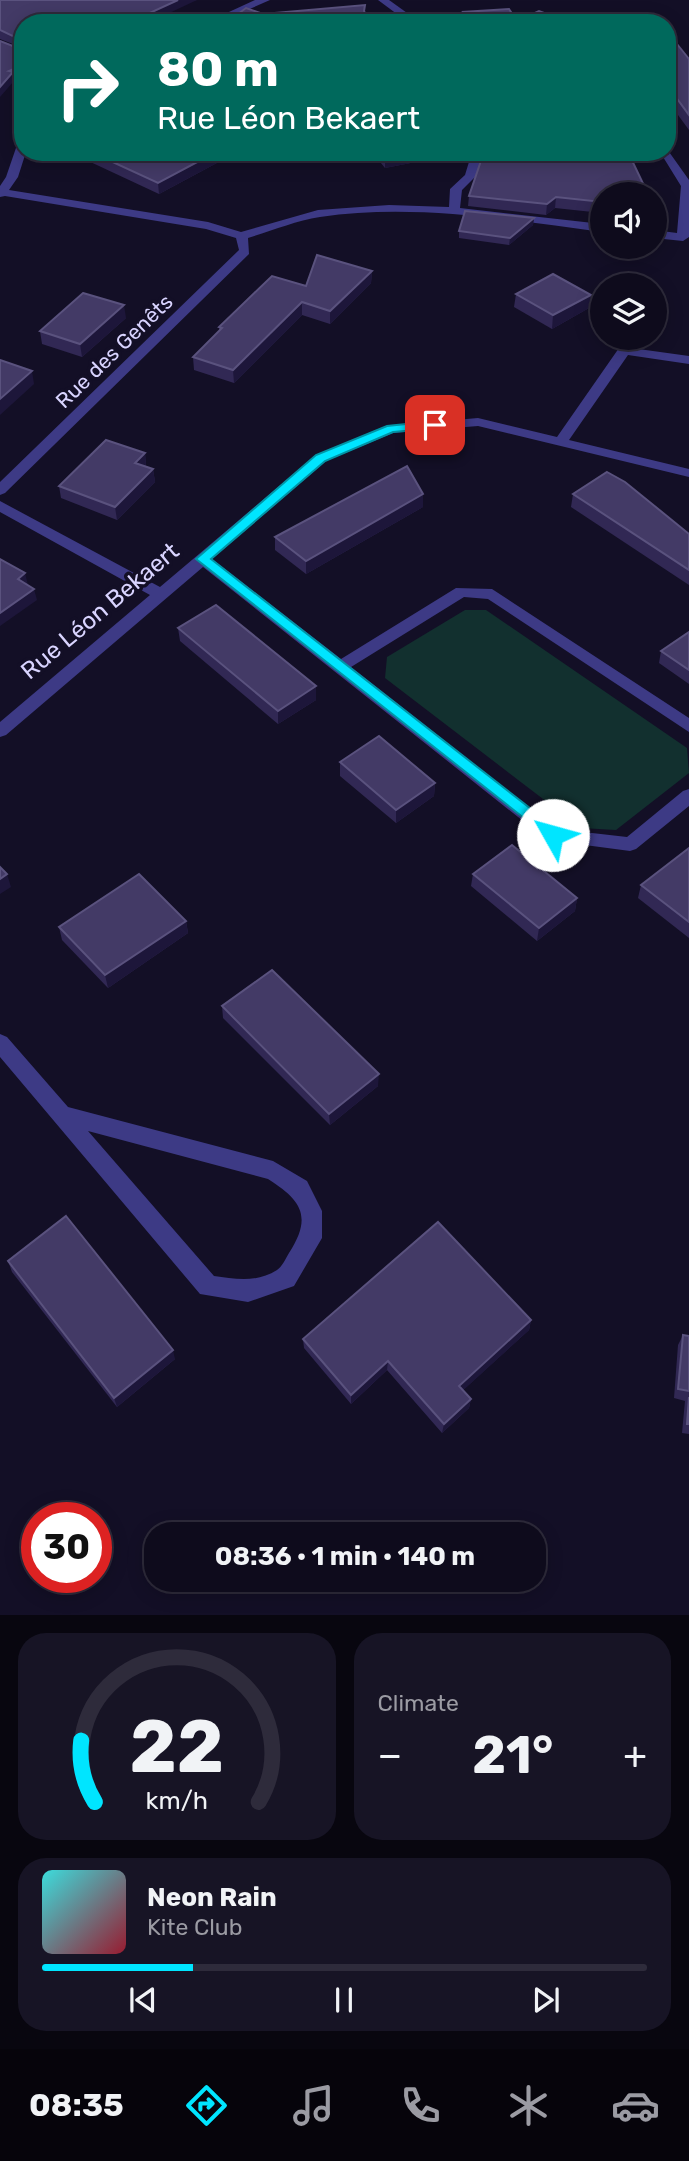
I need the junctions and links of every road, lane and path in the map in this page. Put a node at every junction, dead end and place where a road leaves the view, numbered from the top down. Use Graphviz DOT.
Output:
graph roads {
  1 [pos="265,0"];
  2 [pos="383,0"];
  3 [pos="232,14"];
  4 [pos="403,14"];
  5 [pos="18,161"];
  6 [pos="475,161"];
  7 [pos="671,161"];
  8 [pos="1,193"];
  9 [pos="454,211"];
  10 [pos="590,227"];
  11 [pos="667,235"];
  12 [pos="240,236"];
  13 [pos="689,360"];
  14 [pos="562,440"];
  15 [pos="689,473"];
  16 [pos="0,490"];
  17 [pos="0,506"];
  18 [pos="203,559"];
  19 [pos="163,595"];
  20 [pos="338,668"];
  21 [pos="689,726"];
  22 [pos="0,731"];
  23 [pos="689,796"];
  24 [pos="0,1043"];
  25 [pos="64,1115"];
  1 -- 3 [label="street"];
  2 -- 4 [label="street"];
  5 -- 8 [label="street"];
  6 -- 9 [label="street"];
  7 -- 11 [label="street"];
  8 -- 12 [label="street"];
  9 -- 10 [label="street"];
  9 -- 12 [label="street"];
  12 -- 16 [label="street, Rue des Genêts"];
  13 -- 14 [label="street"];
  14 -- 15 [label="street, Rue Léon Bekaert"];
  14 -- 18 [label="street, Rue Léon Bekaert"];
  17 -- 19 [label="street"];
  18 -- 19 [label="street, Rue Léon Bekaert"];
  18 -- 20 [label="street, Rue Léon Bekaert"];
  19 -- 22 [label="street, Rue Léon Bekaert"];
  20 -- 21 [label="street"];
  20 -- 23 [label="street, Rue Léon Bekaert"];
  24 -- 25 [label="street"];
  25 -- 25 [label="street"];
}
